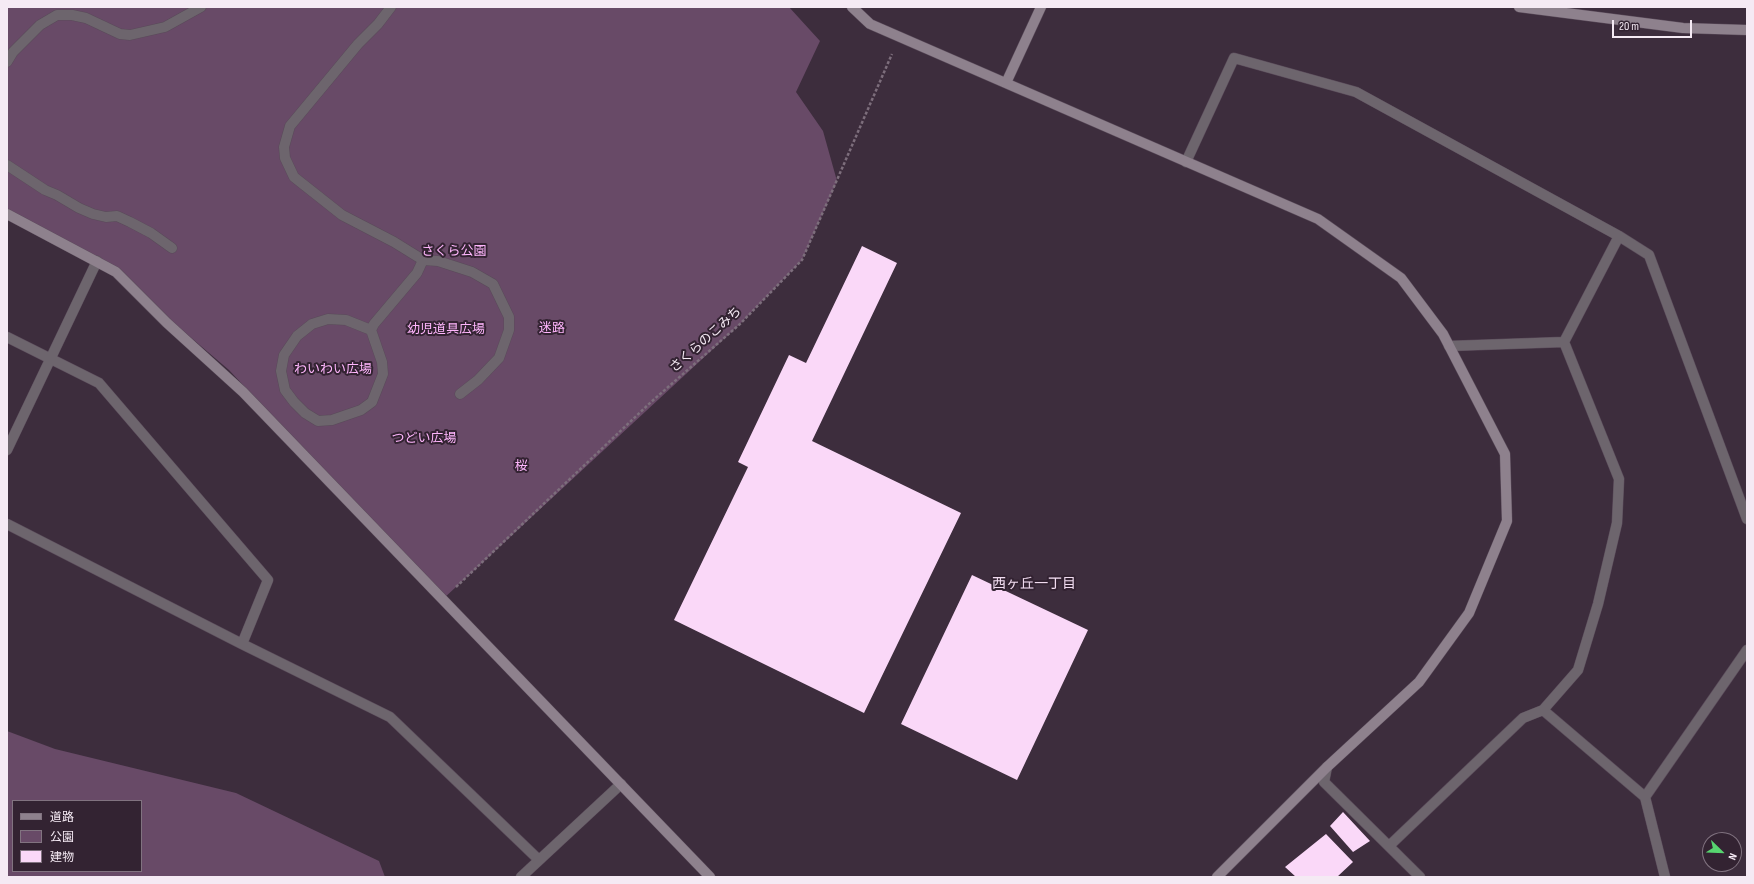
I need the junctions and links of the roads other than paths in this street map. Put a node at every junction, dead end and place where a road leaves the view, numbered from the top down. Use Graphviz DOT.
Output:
graph roads {
  1 [pos="201,7"];
  2 [pos="391,7"];
  3 [pos="852,7"];
  4 [pos="1041,7"];
  5 [pos="1519,7"];
  6 [pos="1747,30"];
  7 [pos="7,62"];
  8 [pos="1006,83"];
  9 [pos="1186,162"];
  10 [pos="7,165"];
  11 [pos="7,214"];
  12 [pos="1620,236"];
  13 [pos="172,248"];
  14 [pos="423,260"];
  15 [pos="97,262"];
  16 [pos="371,330"];
  17 [pos="7,337"];
  18 [pos="1564,342"];
  19 [pos="1449,346"];
  20 [pos="50,359"];
  21 [pos="460,394"];
  22 [pos="7,450"];
  23 [pos="1747,520"];
  24 [pos="7,524"];
  25 [pos="242,644"];
  26 [pos="1747,650"];
  27 [pos="1543,710"];
  28 [pos="1327,767"];
  29 [pos="621,784"];
  30 [pos="1645,797"];
  31 [pos="1389,846"];
  32 [pos="539,860"];
  33 [pos="521,877"];
  34 [pos="710,877"];
  35 [pos="1217,877"];
  36 [pos="1420,877"];
  37 [pos="1666,877"];
  1 -- 7 [label="street"];
  2 -- 14 [label="street"];
  3 -- 8 [label="street"];
  4 -- 8 [label="street"];
  5 -- 6 [label="street"];
  8 -- 9 [label="street"];
  9 -- 12 [label="street"];
  9 -- 19 [label="street"];
  10 -- 13 [label="street"];
  11 -- 15 [label="street"];
  12 -- 18 [label="street"];
  12 -- 23 [label="street"];
  14 -- 16 [label="street"];
  14 -- 21 [label="street"];
  15 -- 20 [label="street"];
  15 -- 29 [label="street"];
  16 -- 16 [label="street"];
  17 -- 20 [label="street"];
  18 -- 19 [label="street"];
  18 -- 27 [label="street"];
  19 -- 28 [label="street"];
  20 -- 22 [label="street"];
  20 -- 25 [label="street"];
  24 -- 25 [label="street"];
  25 -- 32 [label="street"];
  26 -- 30 [label="street"];
  27 -- 30 [label="street"];
  27 -- 31 [label="street"];
  28 -- 31 [label="street"];
  28 -- 35 [label="street"];
  29 -- 32 [label="street"];
  29 -- 34 [label="street"];
  30 -- 37 [label="street"];
  31 -- 36 [label="street"];
  32 -- 33 [label="street"];
}
